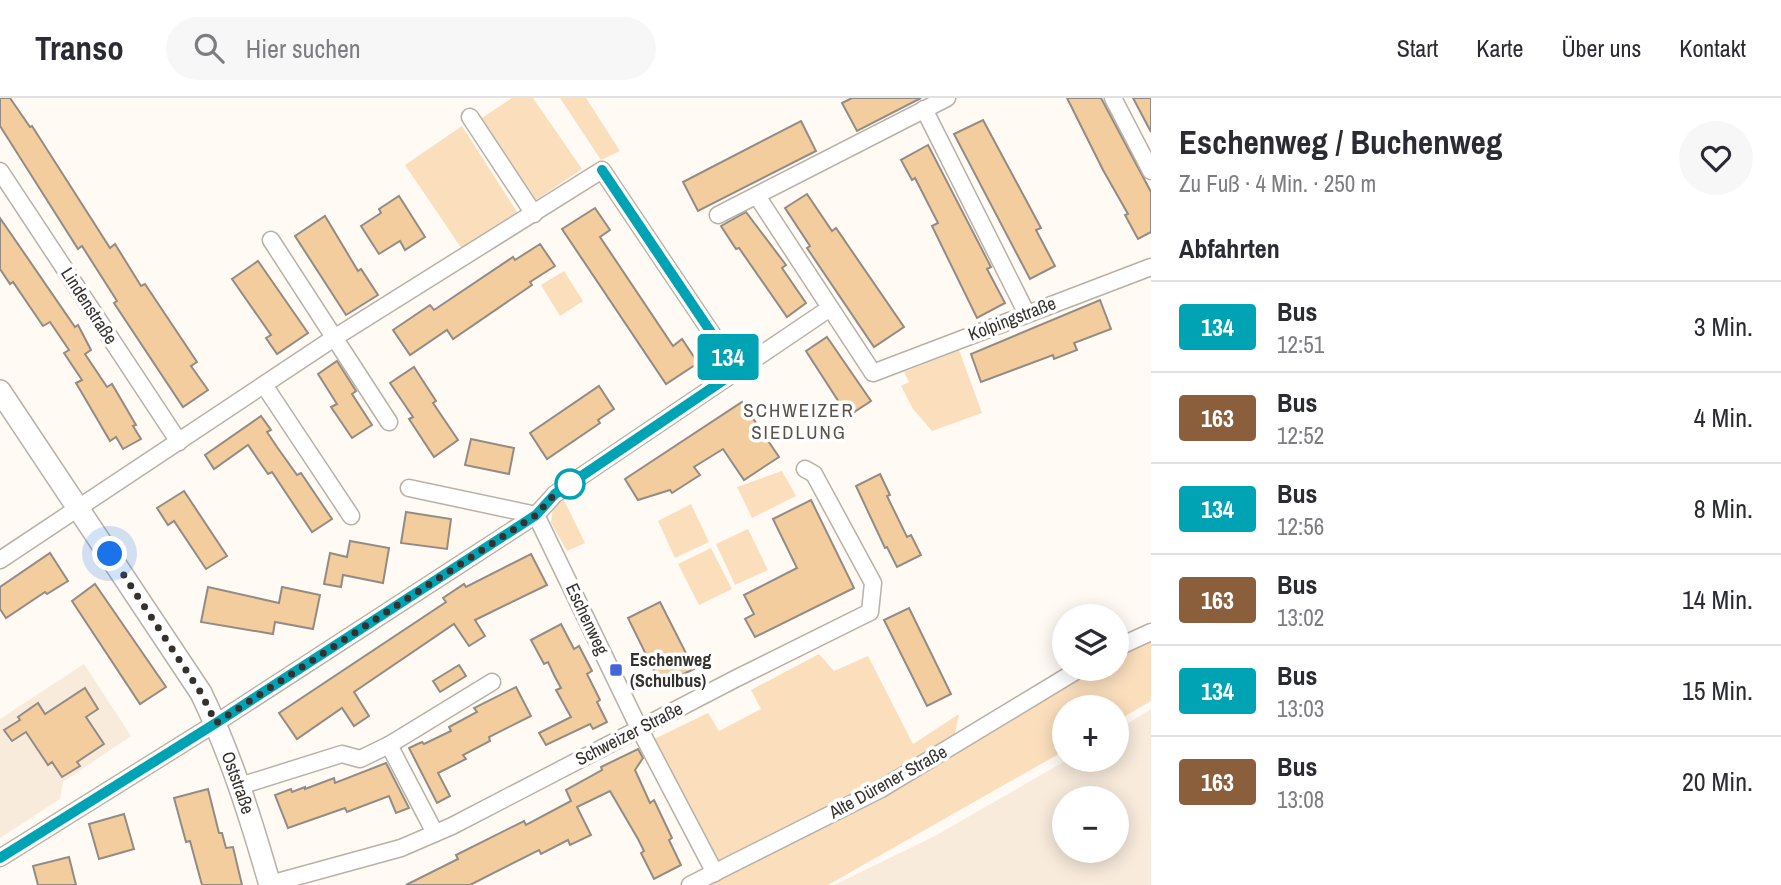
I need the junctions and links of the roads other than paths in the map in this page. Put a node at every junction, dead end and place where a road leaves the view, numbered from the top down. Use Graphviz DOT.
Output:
graph roads {
  1 [pos="947,98"];
  2 [pos="1113,98"];
  3 [pos="925,109"];
  4 [pos="470,117"];
  5 [pos="0,171"];
  6 [pos="1151,171"];
  7 [pos="757,195"];
  8 [pos="534,214"];
  9 [pos="718,215"];
  10 [pos="271,240"];
  11 [pos="1151,267"];
  12 [pos="830,309"];
  13 [pos="1027,314"];
  14 [pos="334,338"];
  15 [pos="737,371"];
  16 [pos="264,385"];
  17 [pos="0,391"];
  18 [pos="389,422"];
  19 [pos="179,442"];
  20 [pos="805,469"];
  21 [pos="409,488"];
  22 [pos="79,509"];
  23 [pos="536,515"];
  24 [pos="351,516"];
  25 [pos="0,560"];
  26 [pos="1151,632"];
  27 [pos="1129,642"];
  28 [pos="1060,681"];
  29 [pos="492,682"];
  30 [pos="216,723"];
  31 [pos="639,728"];
  32 [pos="389,745"];
  33 [pos="240,786"];
  34 [pos="435,833"];
  35 [pos="0,858"];
  36 [pos="715,873"];
  37 [pos="270,885"];
  38 [pos="690,885"];
  1 -- 3 [label="street"];
  2 -- 6 [label="street"];
  3 -- 7 [label="street"];
  3 -- 13 [label="street"];
  4 -- 8 [label="street"];
  5 -- 19 [label="street, Lindenstraße"];
  7 -- 9 [label="street"];
  7 -- 12 [label="street"];
  8 -- 14 [label="street"];
  8 -- 15 [label="street"];
  10 -- 14 [label="street"];
  11 -- 13 [label="street, Kolpingstraße"];
  12 -- 13 [label="street, Kolpingstraße"];
  12 -- 15 [label="street"];
  14 -- 16 [label="street"];
  14 -- 18 [label="street"];
  15 -- 23 [label="street"];
  16 -- 19 [label="street"];
  16 -- 24 [label="street"];
  17 -- 22 [label="main road, Oststraße"];
  19 -- 22 [label="street"];
  20 -- 31 [label="street, Schweizer Straße"];
  21 -- 23 [label="street"];
  22 -- 25 [label="street"];
  22 -- 30 [label="main road, Oststraße"];
  23 -- 30 [label="street"];
  23 -- 31 [label="street, Eschenweg"];
  26 -- 27 [label="street"];
  28 -- 36 [label="street, Alte Dürener Straße"];
  29 -- 32 [label="street"];
  30 -- 33 [label="main road, Oststraße"];
  30 -- 35 [label="street"];
  31 -- 34 [label="street, Schweizer Straße"];
  31 -- 36 [label="street, Eschenweg"];
  32 -- 33 [label="street"];
  32 -- 34 [label="street"];
  33 -- 37 [label="main road, Oststraße"];
  34 -- 37 [label="street, Schweizer Straße"];
  36 -- 38 [label="street, Alte Dürener Straße"];
}
